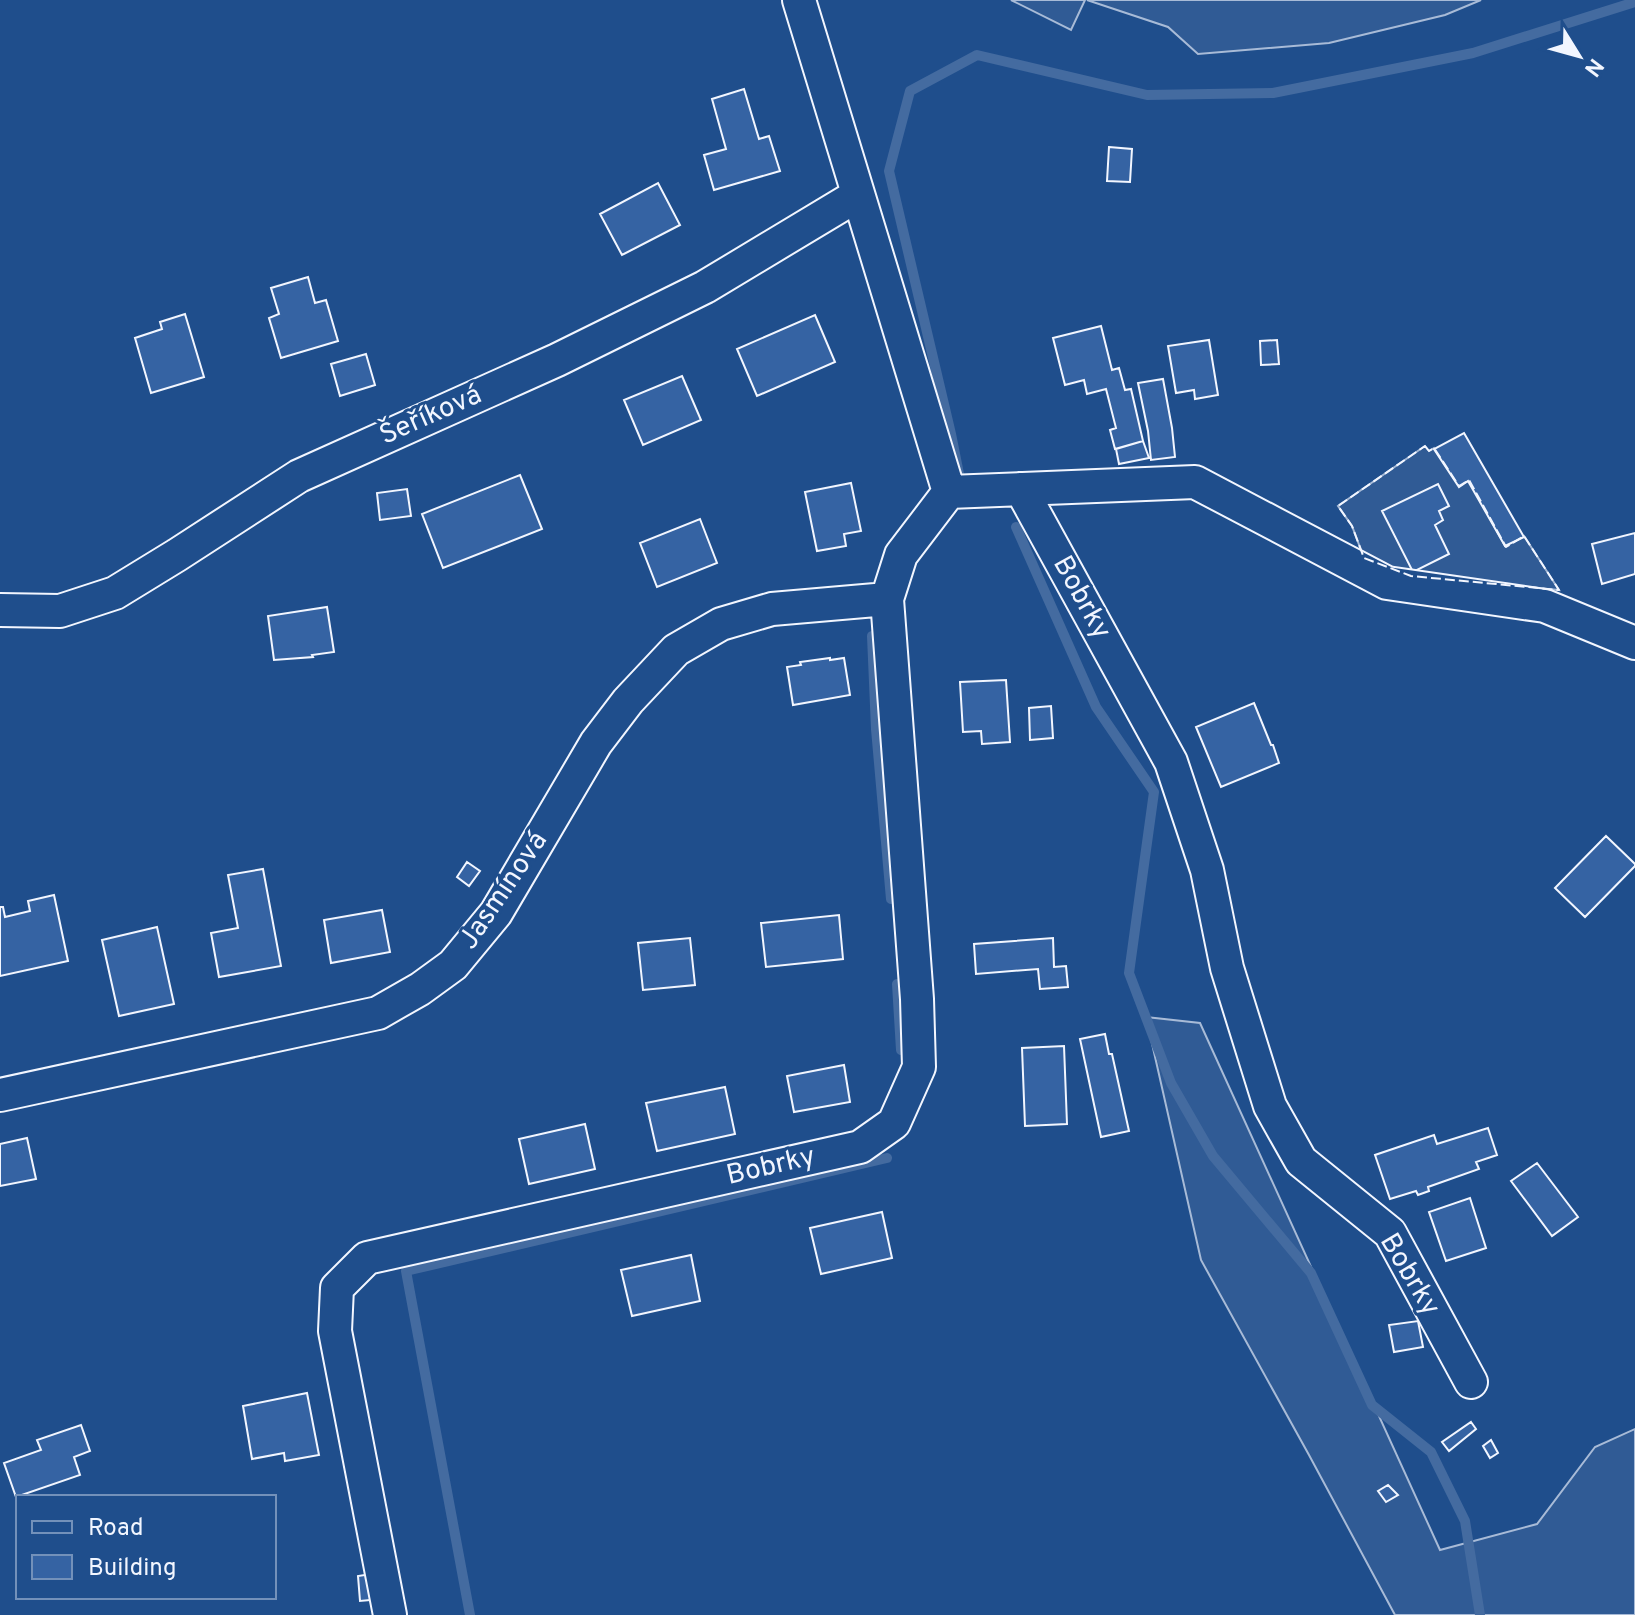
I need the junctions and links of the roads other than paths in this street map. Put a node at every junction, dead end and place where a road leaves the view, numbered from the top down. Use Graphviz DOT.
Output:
graph roads {
  1 [pos="799,0"];
  2 [pos="858,195"];
  3 [pos="1021,489"];
  4 [pos="949,492"];
  5 [pos="887,599"];
  6 [pos="0,610"];
  7 [pos="1635,643"];
  8 [pos="0,1095"];
  9 [pos="1471,1382"];
  10 [pos="390,1615"];
  1 -- 2 [label="street"];
  2 -- 4 [label="street"];
  2 -- 6 [label="street, Šeříková"];
  3 -- 4 [label="street"];
  3 -- 7 [label="street"];
  3 -- 9 [label="street, Bobrky"];
  4 -- 5 [label="street, Bobrky"];
  5 -- 8 [label="street, Jasmínová"];
  5 -- 10 [label="street, Bobrky"];
}
